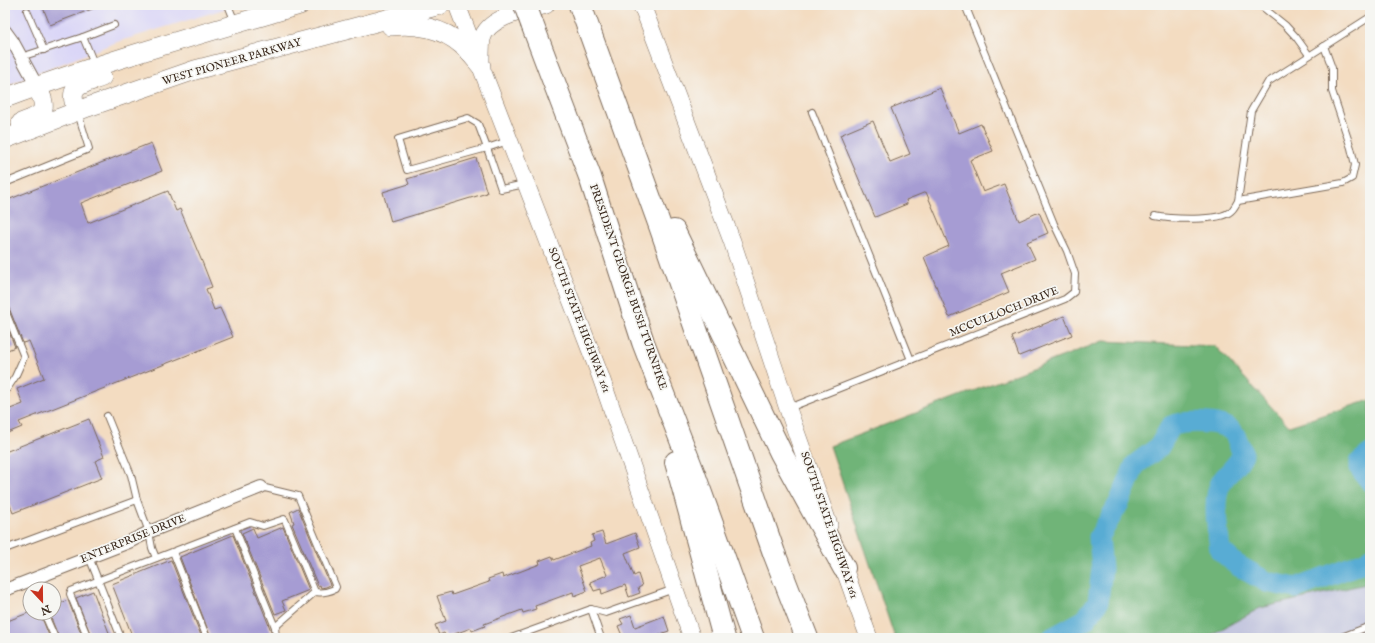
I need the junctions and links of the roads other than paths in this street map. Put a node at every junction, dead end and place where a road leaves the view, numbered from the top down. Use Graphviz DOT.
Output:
graph roads {
  1 [pos="228,5"];
  2 [pos="300,5"];
  3 [pos="440,5"];
  4 [pos="457,5"];
  5 [pos="546,5"];
  6 [pos="642,5"];
  7 [pos="965,5"];
  8 [pos="1260,5"];
  9 [pos="580,7"];
  10 [pos="27,11"];
  11 [pos="529,14"];
  12 [pos="1370,18"];
  13 [pos="236,24"];
  14 [pos="114,25"];
  15 [pos="356,28"];
  16 [pos="5,31"];
  17 [pos="83,37"];
  18 [pos="173,42"];
  19 [pos="1324,46"];
  20 [pos="44,50"];
  21 [pos="1309,55"];
  22 [pos="21,57"];
  23 [pos="481,66"];
  24 [pos="95,67"];
  25 [pos="37,86"];
  26 [pos="5,98"];
  27 [pos="77,111"];
  28 [pos="812,112"];
  29 [pos="5,129"];
  30 [pos="5,139"];
  31 [pos="509,140"];
  32 [pos="487,148"];
  33 [pos="636,159"];
  34 [pos="5,183"];
  35 [pos="526,184"];
  36 [pos="1238,201"];
  37 [pos="1155,216"];
  38 [pos="5,310"];
  39 [pos="643,342"];
  40 [pos="911,360"];
  41 [pos="5,392"];
  42 [pos="788,409"];
  43 [pos="107,416"];
  44 [pos="260,487"];
  45 [pos="137,500"];
  46 [pos="235,528"];
  47 [pos="149,532"];
  48 [pos="5,549"];
  49 [pos="172,552"];
  50 [pos="89,557"];
  51 [pos="156,558"];
  52 [pos="844,568"];
  53 [pos="98,581"];
  54 [pos="676,588"];
  55 [pos="5,590"];
  56 [pos="315,592"];
  57 [pos="590,609"];
  58 [pos="48,621"];
  59 [pos="1370,626"];
  60 [pos="274,627"];
  61 [pos="806,637"];
  62 [pos="55,638"];
  63 [pos="88,638"];
  64 [pos="121,638"];
  65 [pos="207,638"];
  66 [pos="276,638"];
  67 [pos="512,638"];
  68 [pos="601,638"];
  69 [pos="692,638"];
  70 [pos="724,638"];
  71 [pos="753,638"];
  72 [pos="869,638"];
  73 [pos="1339,638"];
  1 -- 13 [label="lane"];
  2 -- 13 [label="main road"];
  3 -- 15 [label="main road, WEST PIONEER PARKWAY"];
  4 -- 23 [label="main road, SOUTH STATE HIGHWAY 161"];
  5 -- 23 [label="main road"];
  6 -- 42 [label="main road, SOUTH STATE HIGHWAY 161"];
  7 -- 40 [label="lane, MCCULLOCH DRIVE"];
  8 -- 21 [label="lane"];
  9 -- 33 [label="highway"];
  10 -- 20 [label="lane"];
  11 -- 39 [label="highway, PRESIDENT GEORGE BUSH TURNPIKE"];
  12 -- 19 [label="lane"];
  13 -- 18 [label="main road"];
  14 -- 17 [label="lane"];
  15 -- 23 [label="main road"];
  15 -- 27 [label="main road, WEST PIONEER PARKWAY"];
  16 -- 22 [label="street"];
  17 -- 20 [label="lane"];
  17 -- 24 [label="lane"];
  18 -- 24 [label="main road"];
  18 -- 27 [label="main road"];
  19 -- 21 [label="lane"];
  19 -- 36 [label="lane"];
  20 -- 22 [label="lane"];
  21 -- 36 [label="lane"];
  22 -- 25 [label="street"];
  23 -- 31 [label="main road, SOUTH STATE HIGHWAY 161"];
  24 -- 25 [label="main road"];
  25 -- 26 [label="main road"];
  25 -- 29 [label="main road"];
  27 -- 30 [label="main road, WEST PIONEER PARKWAY"];
  27 -- 34 [label="lane"];
  28 -- 40 [label="lane"];
  31 -- 32 [label="lane"];
  31 -- 35 [label="main road, SOUTH STATE HIGHWAY 161"];
  32 -- 32 [label="lane"];
  32 -- 35 [label="lane"];
  33 -- 52 [label="highway"];
  33 -- 61 [label="highway"];
  35 -- 54 [label="main road, SOUTH STATE HIGHWAY 161"];
  36 -- 37 [label="lane"];
  38 -- 41 [label="lane"];
  39 -- 70 [label="highway"];
  39 -- 71 [label="highway, PRESIDENT GEORGE BUSH TURNPIKE"];
  40 -- 42 [label="lane, MCCULLOCH DRIVE"];
  42 -- 52 [label="main road, SOUTH STATE HIGHWAY 161"];
  43 -- 45 [label="lane"];
  44 -- 47 [label="street, ENTERPRISE DRIVE"];
  44 -- 56 [label="lane"];
  45 -- 47 [label="lane"];
  45 -- 48 [label="lane"];
  46 -- 49 [label="lane"];
  46 -- 56 [label="lane"];
  46 -- 60 [label="lane"];
  47 -- 50 [label="street, ENTERPRISE DRIVE"];
  47 -- 51 [label="lane"];
  49 -- 51 [label="lane"];
  49 -- 65 [label="lane"];
  50 -- 53 [label="lane"];
  50 -- 55 [label="street, ENTERPRISE DRIVE"];
  51 -- 53 [label="lane"];
  52 -- 72 [label="main road, SOUTH STATE HIGHWAY 161"];
  53 -- 63 [label="lane"];
  53 -- 64 [label="lane"];
  54 -- 57 [label="lane"];
  54 -- 69 [label="main road, SOUTH STATE HIGHWAY 161"];
  56 -- 60 [label="lane"];
  57 -- 67 [label="lane"];
  57 -- 68 [label="lane"];
  58 -- 62 [label="lane"];
  59 -- 73 [label="lane"];
  60 -- 66 [label="lane"];
}
